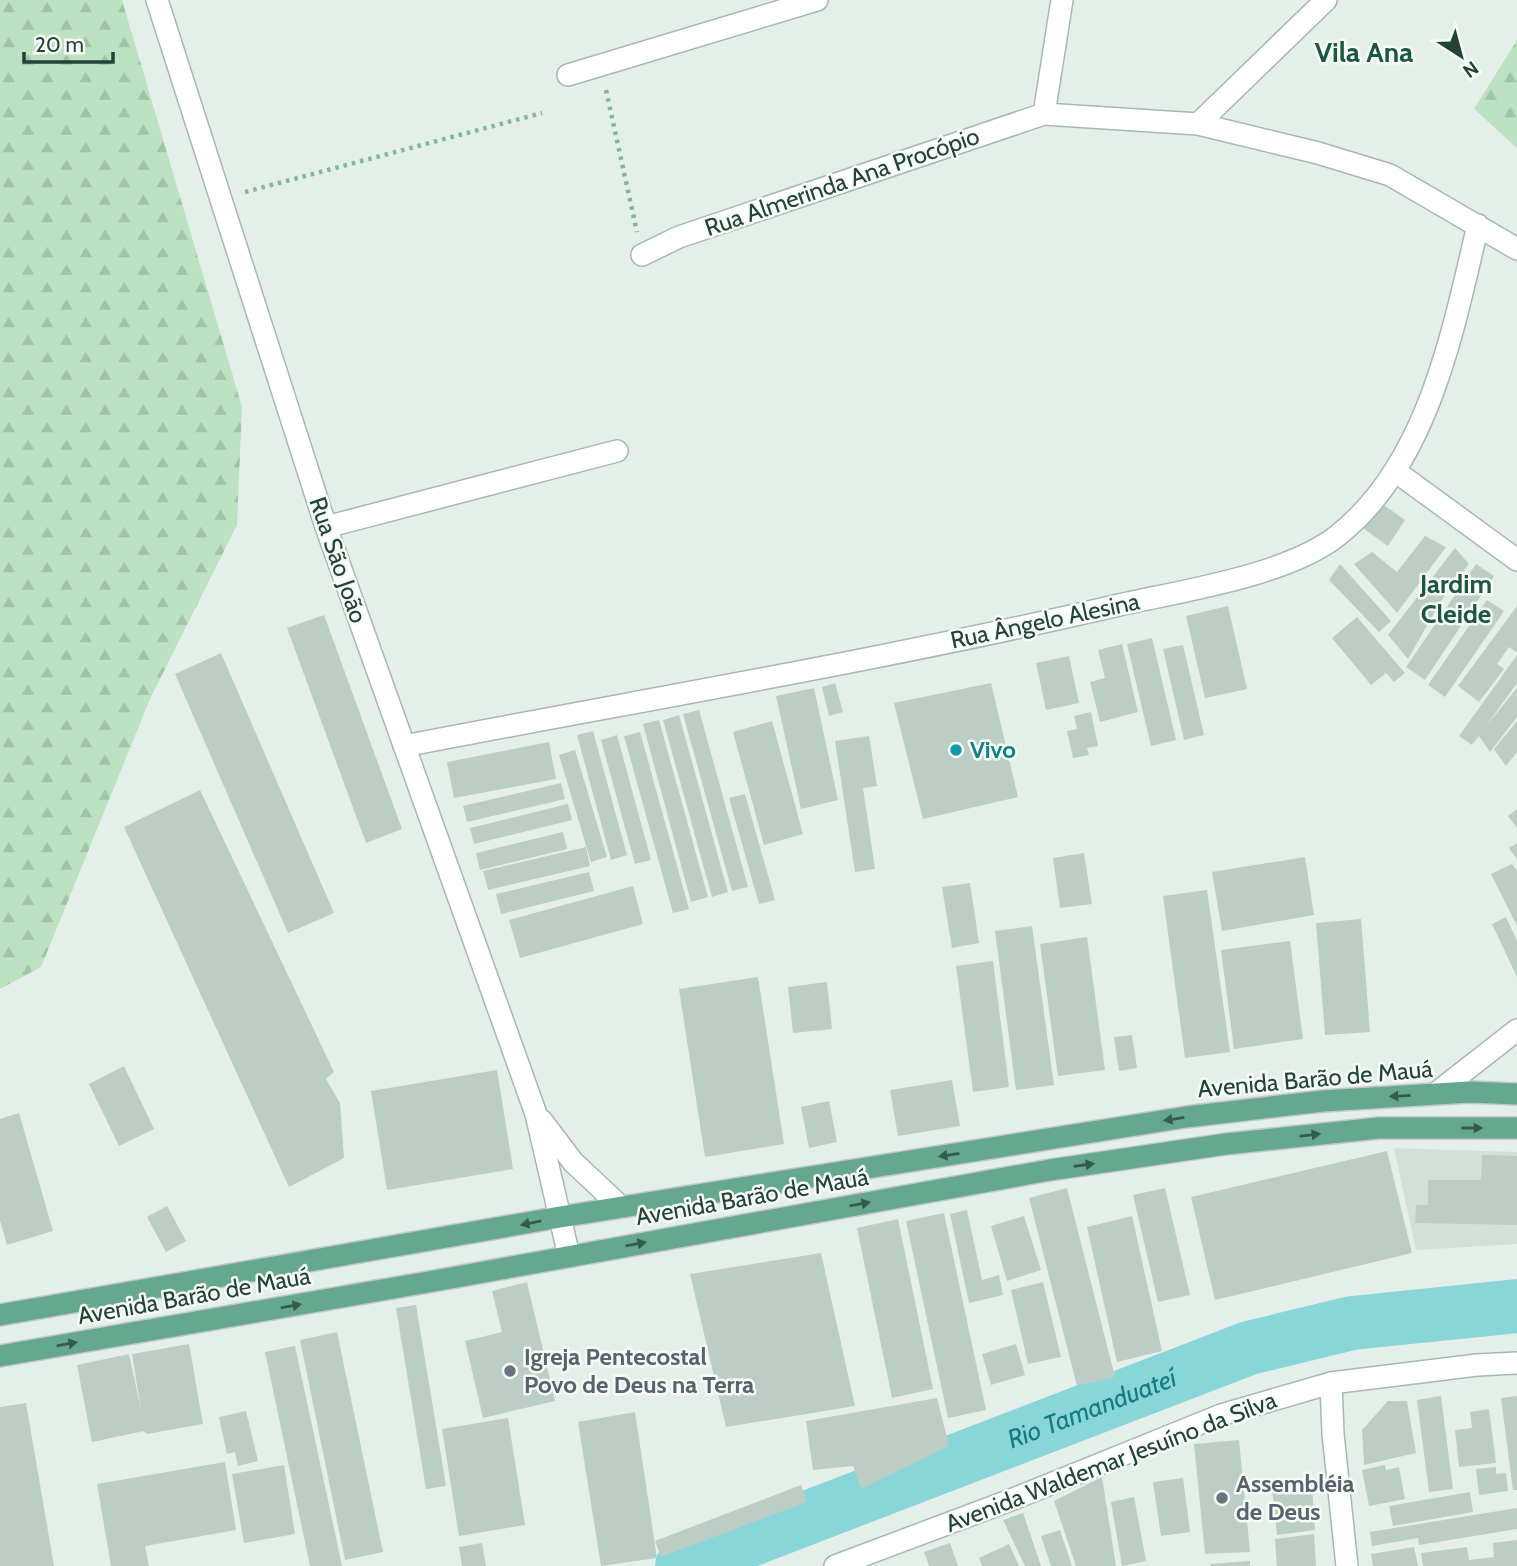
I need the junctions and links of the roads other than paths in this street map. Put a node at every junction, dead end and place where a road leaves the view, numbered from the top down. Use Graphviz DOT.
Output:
graph roads {
  1 [pos="157,0"];
  2 [pos="817,0"];
  3 [pos="1062,0"];
  4 [pos="1326,0"];
  5 [pos="568,75"];
  6 [pos="1044,114"];
  7 [pos="1198,124"];
  8 [pos="1478,225"];
  9 [pos="1517,249"];
  10 [pos="642,255"];
  11 [pos="617,451"];
  12 [pos="1395,471"];
  13 [pos="326,527"];
  14 [pos="1517,560"];
  15 [pos="404,746"];
  16 [pos="1517,1030"];
  17 [pos="1435,1094"];
  18 [pos="1517,1094"];
  19 [pos="536,1114"];
  20 [pos="1517,1128"];
  21 [pos="621,1207"];
  22 [pos="560,1217"];
  23 [pos="569,1256"];
  24 [pos="0,1315"];
  25 [pos="0,1356"];
  26 [pos="1517,1363"];
  27 [pos="1331,1383"];
  28 [pos="835,1566"];
  29 [pos="1347,1566"];
  1 -- 13 [label="street, Rua São João"];
  2 -- 5 [label="street"];
  3 -- 6 [label="street"];
  4 -- 7 [label="street"];
  6 -- 7 [label="street"];
  6 -- 10 [label="street, Rua Almerinda Ana Procópio"];
  7 -- 8 [label="street"];
  8 -- 9 [label="street"];
  8 -- 12 [label="street, Rua Ângelo Alesina"];
  11 -- 13 [label="street"];
  12 -- 14 [label="street"];
  12 -- 15 [label="street, Rua Ângelo Alesina"];
  13 -- 15 [label="street, Rua São João"];
  15 -- 19 [label="street, Rua São João"];
  16 -- 17 [label="street"];
  17 -- 18 [label="main road, Avenida Barão de Mauá"];
  17 -- 21 [label="main road, Avenida Barão de Mauá, one-way"];
  19 -- 21 [label="street, Rua São João"];
  19 -- 22 [label="street, Rua São João"];
  23 -- 20 [label="main road, Avenida Barão de Mauá, one-way"];
  21 -- 22 [label="main road, Avenida Barão de Mauá"];
  22 -- 23 [label="street, Rua São João"];
  22 -- 24 [label="main road, Avenida Barão de Mauá, one-way"];
  25 -- 23 [label="main road, Avenida Barão de Mauá, one-way"];
  26 -- 27 [label="street, Avenida Waldemar Jesuíno da Silva"];
  27 -- 28 [label="street, Avenida Waldemar Jesuíno da Silva"];
  27 -- 29 [label="street"];
}
